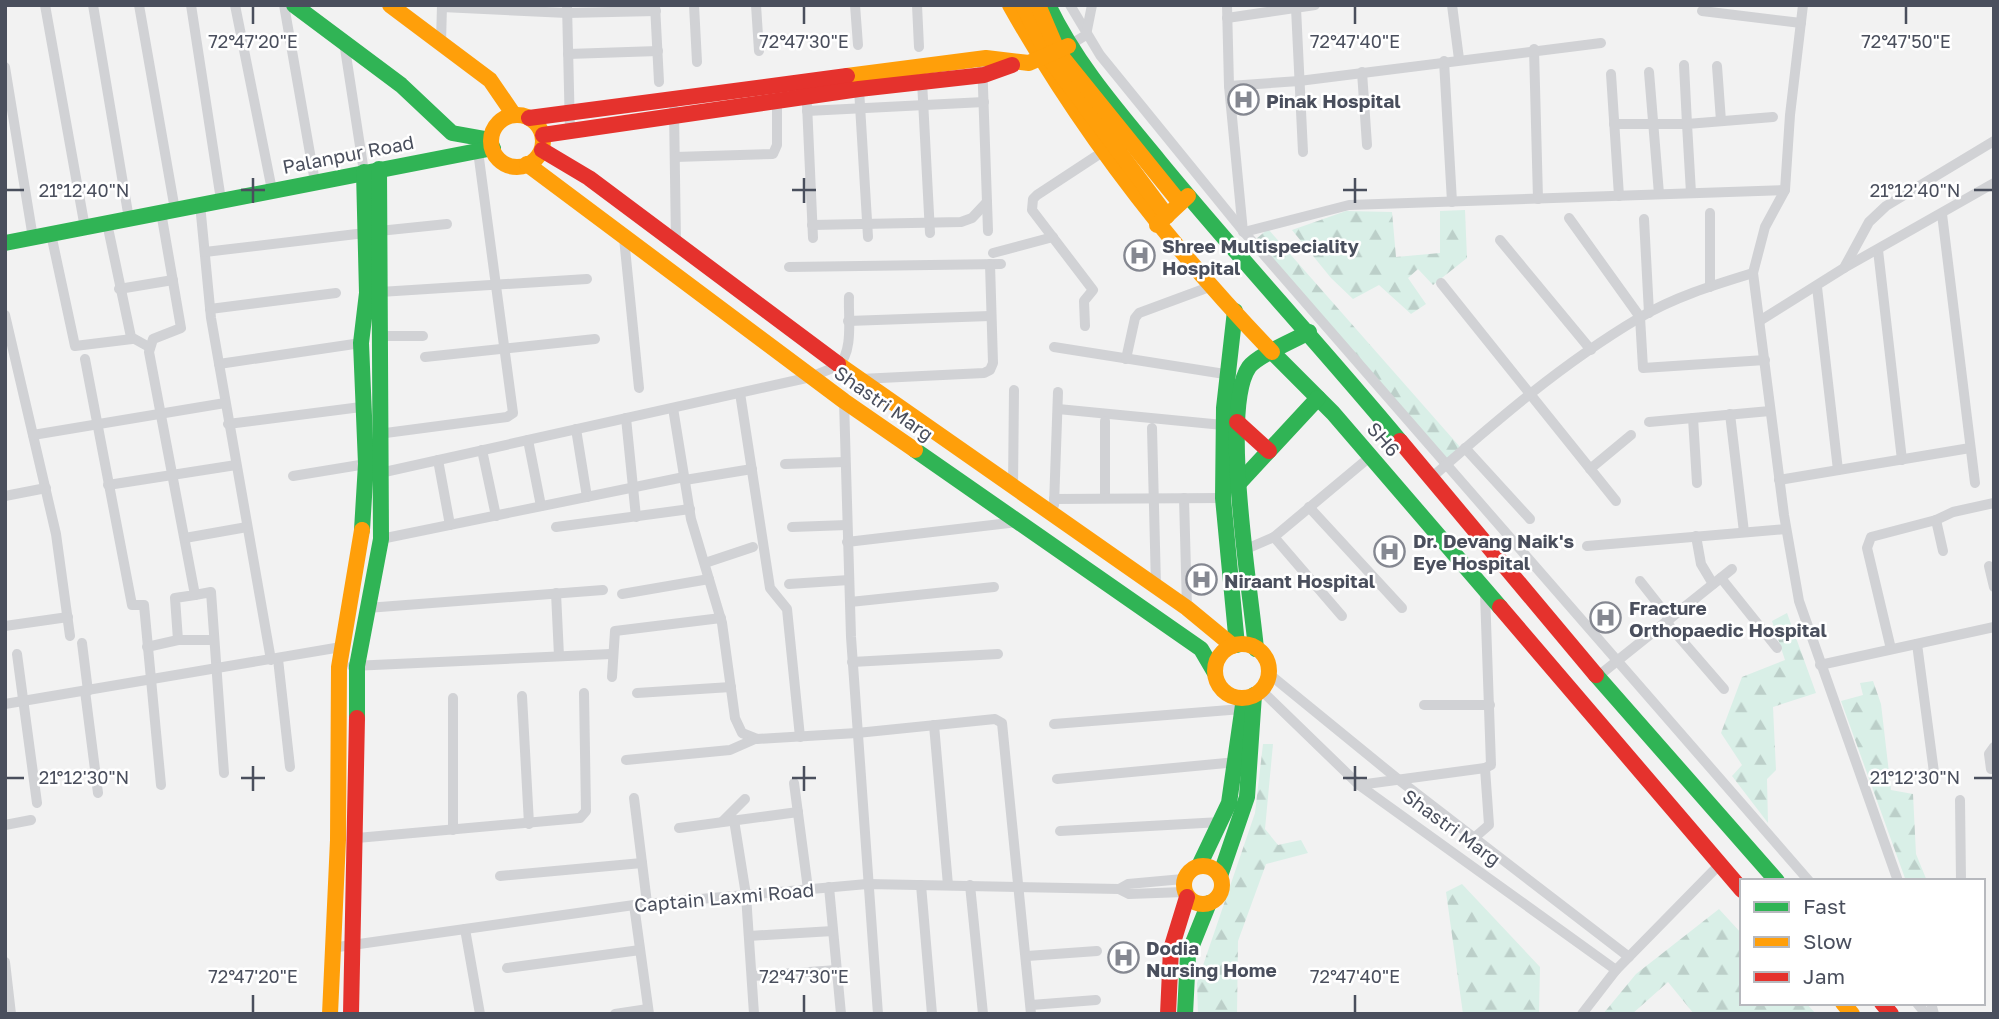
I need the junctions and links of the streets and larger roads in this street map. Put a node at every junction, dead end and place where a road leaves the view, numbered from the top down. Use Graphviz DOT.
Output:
graph roads {
  1 [pos="45,5"];
  2 [pos="93,5"];
  3 [pos="139,5"];
  4 [pos="191,5"];
  5 [pos="235,5"];
  6 [pos="284,5"];
  7 [pos="294,5"];
  8 [pos="390,5"];
  9 [pos="694,5"];
  10 [pos="756,5"];
  11 [pos="855,5"];
  12 [pos="917,5"];
  13 [pos="1010,5"];
  14 [pos="1023,5"];
  15 [pos="1038,5"];
  16 [pos="1048,5"];
  17 [pos="1070,5"];
  18 [pos="1092,5"];
  19 [pos="1227,5"];
  20 [pos="1315,5"];
  21 [pos="1452,5"];
  22 [pos="1803,5"];
  23 [pos="442,6"];
  24 [pos="656,8"];
  25 [pos="1296,8"];
  26 [pos="567,9"];
  27 [pos="1702,11"];
  28 [pos="1227,18"];
  29 [pos="1801,23"];
  30 [pos="1086,35"];
  31 [pos="344,42"];
  32 [pos="441,43"];
  33 [pos="1601,43"];
  34 [pos="858,45"];
  35 [pos="919,47"];
  36 [pos="1534,49"];
  37 [pos="659,51"];
  38 [pos="759,51"];
  39 [pos="568,54"];
  40 [pos="1054,55"];
  41 [pos="1458,59"];
  42 [pos="1444,61"];
  43 [pos="697,62"];
  44 [pos="1684,65"];
  45 [pos="1717,66"];
  46 [pos="5,67"];
  47 [pos="983,67"];
  48 [pos="1362,72"];
  49 [pos="1649,72"];
  50 [pos="1611,74"];
  51 [pos="922,81"];
  52 [pos="1298,81"];
  53 [pos="659,82"];
  54 [pos="1229,86"];
  55 [pos="859,89"];
  56 [pos="806,96"];
  57 [pos="673,99"];
  58 [pos="777,101"];
  59 [pos="984,102"];
  60 [pos="924,106"];
  61 [pos="861,110"];
  62 [pos="570,111"];
  63 [pos="521,116"];
  64 [pos="674,116"];
  65 [pos="1773,117"];
  66 [pos="1721,121"];
  67 [pos="1614,124"];
  68 [pos="1687,124"];
  69 [pos="1653,125"];
  70 [pos="570,132"];
  71 [pos="1994,141"];
  72 [pos="542,142"];
  73 [pos="1367,145"];
  74 [pos="487,146"];
  75 [pos="1104,151"];
  76 [pos="1303,152"];
  77 [pos="674,157"];
  78 [pos="527,164"];
  79 [pos="371,171"];
  80 [pos="315,182"];
  81 [pos="1994,183"];
  82 [pos="272,190"];
  83 [pos="1785,190"];
  84 [pos="1691,193"];
  85 [pos="1659,194"];
  86 [pos="1619,196"];
  87 [pos="1538,199"];
  88 [pos="221,200"];
  89 [pos="1184,200"];
  90 [pos="987,202"];
  91 [pos="1452,202"];
  92 [pos="200,204"];
  93 [pos="168,211"];
  94 [pos="1710,213"];
  95 [pos="1942,214"];
  96 [pos="1569,218"];
  97 [pos="129,219"];
  98 [pos="1644,219"];
  99 [pos="1162,220"];
  100 [pos="107,223"];
  101 [pos="447,224"];
  102 [pos="867,224"];
  103 [pos="812,225"];
  104 [pos="85,228"];
  105 [pos="929,228"];
  106 [pos="988,231"];
  107 [pos="372,232"];
  108 [pos="51,234"];
  109 [pos="868,237"];
  110 [pos="1053,237"];
  111 [pos="1238,237"];
  112 [pos="33,238"];
  113 [pos="624,238"];
  114 [pos="813,238"];
  115 [pos="1500,240"];
  116 [pos="5,243"];
  117 [pos="676,243"];
  118 [pos="1878,250"];
  119 [pos="205,252"];
  120 [pos="995,260"];
  121 [pos="789,267"];
  122 [pos="1844,268"];
  123 [pos="1753,273"];
  124 [pos="587,279"];
  125 [pos="173,280"];
  126 [pos="1441,283"];
  127 [pos="497,285"];
  128 [pos="1212,286"];
  129 [pos="1710,287"];
  130 [pos="1817,287"];
  131 [pos="119,289"];
  132 [pos="380,292"];
  133 [pos="336,293"];
  134 [pos="849,297"];
  135 [pos="210,309"];
  136 [pos="1235,311"];
  137 [pos="5,314"];
  138 [pos="1644,315"];
  139 [pos="990,316"];
  140 [pos="1761,320"];
  141 [pos="848,321"];
  142 [pos="1085,326"];
  143 [pos="1325,326"];
  144 [pos="1310,332"];
  145 [pos="380,336"];
  146 [pos="423,336"];
  147 [pos="132,339"];
  148 [pos="595,340"];
  149 [pos="361,343"];
  150 [pos="149,347"];
  151 [pos="1054,347"];
  152 [pos="1591,350"];
  153 [pos="506,351"];
  154 [pos="1271,352"];
  155 [pos="425,357"];
  156 [pos="85,359"];
  157 [pos="1126,359"];
  158 [pos="1765,360"];
  159 [pos="219,364"];
  160 [pos="839,364"];
  161 [pos="1234,376"];
  162 [pos="811,377"];
  163 [pos="860,379"];
  164 [pos="639,387"];
  165 [pos="1014,390"];
  166 [pos="1058,392"];
  167 [pos="1528,392"];
  168 [pos="740,393"];
  169 [pos="1318,398"];
  170 [pos="844,401"];
  171 [pos="1070,402"];
  172 [pos="225,403"];
  173 [pos="361,407"];
  174 [pos="673,408"];
  175 [pos="1058,409"];
  176 [pos="1770,411"];
  177 [pos="161,414"];
  178 [pos="1730,414"];
  179 [pos="626,418"];
  180 [pos="1693,418"];
  181 [pos="1105,421"];
  182 [pos="1649,422"];
  183 [pos="1230,423"];
  184 [pos="97,424"];
  185 [pos="229,424"];
  186 [pos="1152,428"];
  187 [pos="576,429"];
  188 [pos="378,434"];
  189 [pos="33,435"];
  190 [pos="1631,435"];
  191 [pos="528,440"];
  192 [pos="1465,448"];
  193 [pos="1970,449"];
  194 [pos="482,450"];
  195 [pos="1269,451"];
  196 [pos="1371,456"];
  197 [pos="438,460"];
  198 [pos="1902,460"];
  199 [pos="845,462"];
  200 [pos="785,464"];
  201 [pos="236,465"];
  202 [pos="1446,465"];
  203 [pos="373,469"];
  204 [pos="752,469"];
  205 [pos="1590,469"];
  206 [pos="1838,470"];
  207 [pos="173,474"];
  208 [pos="293,475"];
  209 [pos="1431,478"];
  210 [pos="685,479"];
  211 [pos="1779,480"];
  212 [pos="1240,482"];
  213 [pos="1697,483"];
  214 [pos="1975,483"];
  215 [pos="108,485"];
  216 [pos="634,487"];
  217 [pos="1013,487"];
  218 [pos="46,488"];
  219 [pos="5,496"];
  220 [pos="587,497"];
  221 [pos="1105,498"];
  222 [pos="1155,498"];
  223 [pos="1184,498"];
  224 [pos="1223,498"];
  225 [pos="1616,500"];
  226 [pos="1994,503"];
  227 [pos="541,506"];
  228 [pos="1054,507"];
  229 [pos="1309,508"];
  230 [pos="690,509"];
  231 [pos="496,516"];
  232 [pos="636,517"];
  233 [pos="1530,519"];
  234 [pos="1936,520"];
  235 [pos="1018,522"];
  236 [pos="450,525"];
  237 [pos="847,526"];
  238 [pos="247,527"];
  239 [pos="556,527"];
  240 [pos="792,527"];
  241 [pos="1786,529"];
  242 [pos="1744,532"];
  243 [pos="1696,536"];
  244 [pos="1274,537"];
  245 [pos="185,538"];
  246 [pos="381,540"];
  247 [pos="847,542"];
  248 [pos="1587,546"];
  249 [pos="753,548"];
  250 [pos="1244,550"];
  251 [pos="1943,551"];
  252 [pos="705,563"];
  253 [pos="1989,566"];
  254 [pos="1732,569"];
  255 [pos="709,579"];
  256 [pos="849,580"];
  257 [pos="1640,581"];
  258 [pos="1717,581"];
  259 [pos="789,584"];
  260 [pos="1156,586"];
  261 [pos="994,587"];
  262 [pos="1994,587"];
  263 [pos="603,590"];
  264 [pos="1485,590"];
  265 [pos="556,593"];
  266 [pos="622,594"];
  267 [pos="195,595"];
  268 [pos="850,602"];
  269 [pos="367,608"];
  270 [pos="1187,608"];
  271 [pos="1402,608"];
  272 [pos="1342,616"];
  273 [pos="68,617"];
  274 [pos="720,618"];
  275 [pos="1668,620"];
  276 [pos="5,626"];
  277 [pos="1994,627"];
  278 [pos="70,636"];
  279 [pos="213,639"];
  280 [pos="178,640"];
  281 [pos="82,643"];
  282 [pos="1917,643"];
  283 [pos="1235,646"];
  284 [pos="147,647"];
  285 [pos="341,647"];
  286 [pos="1777,648"];
  287 [pos="1256,649"];
  288 [pos="1891,649"];
  289 [pos="17,653"];
  290 [pos="611,654"];
  291 [pos="998,654"];
  292 [pos="559,656"];
  293 [pos="274,660"];
  294 [pos="852,662"];
  295 [pos="1616,662"];
  296 [pos="1820,665"];
  297 [pos="357,666"];
  298 [pos="339,667"];
  299 [pos="217,669"];
  300 [pos="1215,673"];
  301 [pos="1269,674"];
  302 [pos="612,677"];
  303 [pos="1597,677"];
  304 [pos="151,680"];
  305 [pos="731,687"];
  306 [pos="1724,690"];
  307 [pos="86,691"];
  308 [pos="584,693"];
  309 [pos="637,693"];
  310 [pos="522,696"];
  311 [pos="453,698"];
  312 [pos="1250,698"];
  313 [pos="24,701"];
  314 [pos="5,704"];
  315 [pos="1424,705"];
  316 [pos="1490,705"];
  317 [pos="1054,724"];
  318 [pos="934,725"];
  319 [pos="857,733"];
  320 [pos="800,737"];
  321 [pos="755,739"];
  322 [pos="1994,747"];
  323 [pos="626,760"];
  324 [pos="1237,762"];
  325 [pos="290,767"];
  326 [pos="1486,768"];
  327 [pos="1991,769"];
  328 [pos="224,773"];
  329 [pos="1057,779"];
  330 [pos="1399,780"];
  331 [pos="1935,780"];
  332 [pos="794,783"];
  333 [pos="161,785"];
  334 [pos="1359,785"];
  335 [pos="99,793"];
  336 [pos="634,798"];
  337 [pos="745,799"];
  338 [pos="1960,800"];
  339 [pos="37,803"];
  340 [pos="797,812"];
  341 [pos="31,820"];
  342 [pos="728,821"];
  343 [pos="1221,821"];
  344 [pos="529,824"];
  345 [pos="5,825"];
  346 [pos="679,828"];
  347 [pos="453,830"];
  348 [pos="1060,831"];
  349 [pos="357,838"];
  350 [pos="1474,838"];
  351 [pos="642,863"];
  352 [pos="1719,865"];
  353 [pos="1199,866"];
  354 [pos="500,876"];
  355 [pos="1220,876"];
  356 [pos="1775,879"];
  357 [pos="1807,879"];
  358 [pos="1897,879"];
  359 [pos="1961,879"];
  360 [pos="867,884"];
  361 [pos="921,885"];
  362 [pos="948,885"];
  363 [pos="970,886"];
  364 [pos="1020,886"];
  365 [pos="829,887"];
  366 [pos="1740,888"];
  367 [pos="808,889"];
  368 [pos="1185,889"];
  369 [pos="746,895"];
  370 [pos="647,903"];
  371 [pos="1209,903"];
  372 [pos="634,905"];
  373 [pos="465,929"];
  374 [pos="833,931"];
  375 [pos="749,936"];
  376 [pos="354,944"];
  377 [pos="331,948"];
  378 [pos="640,950"];
  379 [pos="1097,951"];
  380 [pos="1027,956"];
  381 [pos="1629,957"];
  382 [pos="5,962"];
  383 [pos="508,968"];
  384 [pos="837,970"];
  385 [pos="1616,970"];
  386 [pos="752,976"];
  387 [pos="1096,1000"];
  388 [pos="1031,1009"];
  389 [pos="648,1011"];
  390 [pos="12,1014"];
  391 [pos="330,1014"];
  392 [pos="351,1014"];
  393 [pos="480,1014"];
  394 [pos="615,1014"];
  395 [pos="754,1014"];
  396 [pos="841,1014"];
  397 [pos="878,1014"];
  398 [pos="932,1014"];
  399 [pos="983,1014"];
  400 [pos="1168,1014"];
  401 [pos="1185,1014"];
  402 [pos="1582,1014"];
  1 -- 104 [label="street"];
  2 -- 97 [label="street"];
  3 -- 93 [label="street"];
  4 -- 88 [label="street"];
  5 -- 82 [label="street"];
  6 -- 80 [label="street"];
  7 -- 31 [label="street"];
  8 -- 32 [label="street"];
  9 -- 43 [label="street"];
  10 -- 38 [label="street"];
  11 -- 34 [label="street"];
  12 -- 35 [label="street"];
  13 -- 40 [label="street, SH6"];
  14 -- 40 [label="street"];
  15 -- 40 [label="street"];
  16 -- 40 [label="street, SH6"];
  17 -- 30 [label="street"];
  18 -- 30 [label="street"];
  19 -- 28 [label="street"];
  20 -- 25 [label="street"];
  21 -- 41 [label="street"];
  22 -- 29 [label="street"];
  23 -- 26 [label="street"];
  23 -- 32 [label="street"];
  24 -- 26 [label="street"];
  24 -- 37 [label="street"];
  25 -- 28 [label="street"];
  25 -- 52 [label="street"];
  26 -- 39 [label="street"];
  27 -- 29 [label="street"];
  28 -- 54 [label="street"];
  29 -- 83 [label="street"];
  30 -- 40 [label="street"];
  30 -- 111 [label="street"];
  31 -- 74 [label="street"];
  31 -- 79 [label="street"];
  32 -- 63 [label="street"];
  33 -- 36 [label="street"];
  36 -- 41 [label="street"];
  36 -- 87 [label="street"];
  37 -- 39 [label="street"];
  37 -- 53 [label="street"];
  39 -- 62 [label="street"];
  40 -- 47 [label="street"];
  40 -- 75 [label="street, SH6"];
  40 -- 89 [label="street"];
  40 -- 89 [label="street, SH6"];
  40 -- 99 [label="street"];
  41 -- 42 [label="street"];
  42 -- 48 [label="street"];
  42 -- 91 [label="street"];
  44 -- 68 [label="street"];
  45 -- 66 [label="street"];
  46 -- 112 [label="street"];
  47 -- 51 [label="street"];
  47 -- 56 [label="street"];
  47 -- 59 [label="street"];
  48 -- 52 [label="street"];
  48 -- 73 [label="street"];
  49 -- 69 [label="street"];
  50 -- 67 [label="street"];
  51 -- 55 [label="street"];
  51 -- 60 [label="street"];
  52 -- 54 [label="street"];
  52 -- 76 [label="street"];
  54 -- 111 [label="street"];
  55 -- 56 [label="street"];
  55 -- 61 [label="street"];
  56 -- 57 [label="street"];
  56 -- 58 [label="street"];
  56 -- 61 [label="street"];
  56 -- 103 [label="street"];
  57 -- 62 [label="street"];
  57 -- 64 [label="street"];
  58 -- 64 [label="street"];
  58 -- 77 [label="street"];
  59 -- 60 [label="street"];
  59 -- 90 [label="street"];
  60 -- 61 [label="street"];
  60 -- 105 [label="street"];
  61 -- 102 [label="street"];
  62 -- 63 [label="street"];
  62 -- 70 [label="street"];
  63 -- 72 [label="street"];
  63 -- 74 [label="street"];
  64 -- 70 [label="street"];
  64 -- 77 [label="street"];
  65 -- 66 [label="street"];
  66 -- 68 [label="street"];
  67 -- 69 [label="street"];
  67 -- 86 [label="street"];
  68 -- 69 [label="street"];
  68 -- 84 [label="street"];
  69 -- 85 [label="street"];
  70 -- 72 [label="street"];
  71 -- 122 [label="street"];
  72 -- 78 [label="street"];
  72 -- 117 [label="street, Shastri Marg"];
  74 -- 78 [label="street"];
  74 -- 79 [label="street, Palanpur Road"];
  74 -- 127 [label="street"];
  75 -- 99 [label="street, SH6"];
  75 -- 110 [label="street"];
  77 -- 117 [label="street"];
  78 -- 113 [label="street, Shastri Marg"];
  79 -- 80 [label="street, Palanpur Road"];
  79 -- 107 [label="street"];
  80 -- 82 [label="street, Palanpur Road"];
  81 -- 95 [label="street"];
  82 -- 88 [label="street, Palanpur Road"];
  83 -- 84 [label="street"];
  83 -- 123 [label="street"];
  84 -- 85 [label="street"];
  85 -- 86 [label="street"];
  86 -- 87 [label="street"];
  87 -- 91 [label="street"];
  88 -- 92 [label="street, Palanpur Road"];
  89 -- 99 [label="street"];
  89 -- 111 [label="street"];
  90 -- 105 [label="street"];
  90 -- 106 [label="street"];
  91 -- 111 [label="street"];
  92 -- 93 [label="street, Palanpur Road"];
  92 -- 119 [label="street"];
  93 -- 97 [label="street, Palanpur Road"];
  93 -- 125 [label="street"];
  94 -- 129 [label="street"];
  95 -- 118 [label="street"];
  95 -- 193 [label="street"];
  96 -- 138 [label="street"];
  97 -- 100 [label="street, Palanpur Road"];
  98 -- 138 [label="street"];
  99 -- 128 [label="street, SH6"];
  100 -- 104 [label="street, Palanpur Road"];
  100 -- 131 [label="street"];
  101 -- 107 [label="street"];
  102 -- 103 [label="street"];
  102 -- 105 [label="street"];
  102 -- 109 [label="street"];
  103 -- 114 [label="street"];
  104 -- 108 [label="street, Palanpur Road"];
  107 -- 119 [label="street"];
  107 -- 132 [label="street"];
  107 -- 149 [label="street"];
  108 -- 112 [label="street, Palanpur Road"];
  108 -- 147 [label="street"];
  110 -- 120 [label="street"];
  110 -- 142 [label="street"];
  111 -- 143 [label="street"];
  111 -- 144 [label="street"];
  112 -- 116 [label="street, Palanpur Road"];
  113 -- 162 [label="street, Shastri Marg"];
  113 -- 164 [label="street"];
  115 -- 152 [label="street"];
  117 -- 160 [label="street, Shastri Marg"];
  118 -- 122 [label="street"];
  118 -- 198 [label="street"];
  119 -- 135 [label="street"];
  120 -- 121 [label="street"];
  120 -- 139 [label="street"];
  122 -- 130 [label="street"];
  123 -- 129 [label="street"];
  123 -- 140 [label="street"];
  124 -- 127 [label="street"];
  125 -- 131 [label="street"];
  125 -- 150 [label="street"];
  126 -- 167 [label="street"];
  127 -- 132 [label="street"];
  127 -- 153 [label="street"];
  128 -- 136 [label="street, SH6"];
  128 -- 157 [label="street"];
  129 -- 138 [label="street"];
  130 -- 140 [label="street"];
  130 -- 206 [label="street"];
  131 -- 147 [label="street"];
  132 -- 145 [label="street"];
  133 -- 135 [label="street"];
  134 -- 141 [label="street"];
  135 -- 159 [label="street"];
  136 -- 154 [label="street, SH6"];
  136 -- 161 [label="street"];
  137 -- 189 [label="street"];
  138 -- 152 [label="street"];
  138 -- 158 [label="street"];
  139 -- 141 [label="street"];
  139 -- 163 [label="street"];
  140 -- 158 [label="street"];
  141 -- 160 [label="street"];
  143 -- 144 [label="street"];
  143 -- 202 [label="street"];
  144 -- 154 [label="street"];
  144 -- 209 [label="street"];
  145 -- 146 [label="street"];
  145 -- 188 [label="street"];
  147 -- 150 [label="street"];
  148 -- 153 [label="street"];
  149 -- 159 [label="street"];
  149 -- 173 [label="street"];
  150 -- 177 [label="street"];
  151 -- 157 [label="street"];
  152 -- 167 [label="street"];
  153 -- 155 [label="street"];
  153 -- 188 [label="street"];
  154 -- 161 [label="street"];
  154 -- 169 [label="street, SH6"];
  156 -- 184 [label="street"];
  157 -- 161 [label="street"];
  158 -- 176 [label="street"];
  159 -- 172 [label="street"];
  160 -- 162 [label="street"];
  160 -- 163 [label="street, Shastri Marg"];
  161 -- 183 [label="street"];
  162 -- 168 [label="street"];
  162 -- 170 [label="street, Shastri Marg"];
  163 -- 217 [label="street, Shastri Marg"];
  165 -- 217 [label="street"];
  166 -- 175 [label="street"];
  167 -- 192 [label="street"];
  167 -- 205 [label="street"];
  168 -- 174 [label="street"];
  168 -- 204 [label="street"];
  169 -- 195 [label="street"];
  169 -- 196 [label="street, SH6"];
  170 -- 199 [label="street"];
  170 -- 235 [label="street, Shastri Marg"];
  171 -- 175 [label="street"];
  172 -- 177 [label="street"];
  172 -- 185 [label="street"];
  173 -- 185 [label="street"];
  173 -- 203 [label="street"];
  174 -- 179 [label="street"];
  174 -- 210 [label="street"];
  175 -- 183 [label="street"];
  175 -- 228 [label="street"];
  176 -- 178 [label="street"];
  176 -- 211 [label="street"];
  177 -- 184 [label="street"];
  177 -- 207 [label="street"];
  178 -- 180 [label="street"];
  178 -- 242 [label="street"];
  179 -- 187 [label="street"];
  179 -- 216 [label="street"];
  180 -- 182 [label="street"];
  180 -- 213 [label="street"];
  181 -- 221 [label="street"];
  183 -- 195 [label="street"];
  183 -- 212 [label="street"];
  183 -- 224 [label="street"];
  184 -- 189 [label="street"];
  184 -- 215 [label="street"];
  185 -- 201 [label="street"];
  186 -- 222 [label="street"];
  187 -- 191 [label="street"];
  187 -- 220 [label="street"];
  188 -- 203 [label="street"];
  189 -- 218 [label="street"];
  190 -- 205 [label="street"];
  191 -- 194 [label="street"];
  191 -- 227 [label="street"];
  192 -- 202 [label="street"];
  192 -- 233 [label="street"];
  193 -- 198 [label="street"];
  193 -- 214 [label="street"];
  194 -- 197 [label="street"];
  194 -- 231 [label="street"];
  195 -- 212 [label="street"];
  196 -- 229 [label="street"];
  196 -- 264 [label="street, SH6"];
  197 -- 203 [label="street"];
  197 -- 236 [label="street"];
  198 -- 206 [label="street"];
  199 -- 200 [label="street"];
  199 -- 237 [label="street"];
  201 -- 207 [label="street"];
  201 -- 238 [label="street"];
  202 -- 209 [label="street"];
  202 -- 295 [label="street"];
  203 -- 208 [label="street"];
  203 -- 246 [label="street"];
  203 -- 285 [label="street"];
  204 -- 210 [label="street"];
  204 -- 320 [label="street"];
  205 -- 225 [label="street"];
  206 -- 211 [label="street"];
  207 -- 215 [label="street"];
  207 -- 245 [label="street"];
  209 -- 303 [label="street"];
  210 -- 216 [label="street"];
  210 -- 230 [label="street"];
  211 -- 241 [label="street"];
  212 -- 250 [label="street"];
  215 -- 284 [label="street"];
  216 -- 220 [label="street"];
  216 -- 232 [label="street"];
  217 -- 228 [label="street, Shastri Marg"];
  218 -- 219 [label="street"];
  218 -- 273 [label="street"];
  220 -- 227 [label="street"];
  221 -- 222 [label="street"];
  221 -- 228 [label="street"];
  222 -- 223 [label="street"];
  222 -- 260 [label="street"];
  223 -- 224 [label="street"];
  223 -- 270 [label="street"];
  224 -- 283 [label="street"];
  226 -- 234 [label="street"];
  227 -- 231 [label="street"];
  228 -- 260 [label="street, Shastri Marg"];
  229 -- 244 [label="street"];
  229 -- 271 [label="street"];
  230 -- 232 [label="street"];
  230 -- 252 [label="street"];
  231 -- 236 [label="street"];
  232 -- 239 [label="street"];
  234 -- 251 [label="street"];
  234 -- 288 [label="street"];
  235 -- 247 [label="street"];
  235 -- 300 [label="street, Shastri Marg"];
  236 -- 246 [label="street"];
  237 -- 240 [label="street"];
  237 -- 247 [label="street"];
  238 -- 245 [label="street"];
  238 -- 293 [label="street"];
  241 -- 242 [label="street"];
  241 -- 296 [label="street"];
  242 -- 243 [label="street"];
  243 -- 248 [label="street"];
  243 -- 258 [label="street"];
  244 -- 250 [label="street"];
  244 -- 272 [label="street"];
  245 -- 267 [label="street"];
  246 -- 269 [label="street"];
  247 -- 256 [label="street"];
  249 -- 252 [label="street"];
  250 -- 287 [label="street"];
  252 -- 255 [label="street"];
  253 -- 262 [label="street"];
  254 -- 258 [label="street"];
  255 -- 266 [label="street"];
  255 -- 274 [label="street"];
  256 -- 259 [label="street"];
  256 -- 268 [label="street"];
  257 -- 275 [label="street"];
  258 -- 275 [label="street"];
  258 -- 286 [label="street"];
  260 -- 270 [label="street, Shastri Marg"];
  261 -- 268 [label="street"];
  263 -- 265 [label="street"];
  264 -- 316 [label="street"];
  264 -- 352 [label="street, SH6"];
  265 -- 269 [label="street"];
  265 -- 292 [label="street"];
  267 -- 279 [label="street"];
  267 -- 280 [label="street"];
  268 -- 294 [label="street"];
  269 -- 297 [label="street"];
  270 -- 283 [label="street, Shastri Marg"];
  273 -- 276 [label="street"];
  273 -- 278 [label="street"];
  274 -- 290 [label="street"];
  274 -- 305 [label="street"];
  275 -- 295 [label="street"];
  275 -- 306 [label="street"];
  277 -- 282 [label="street"];
  279 -- 280 [label="street"];
  279 -- 299 [label="street"];
  280 -- 284 [label="street"];
  281 -- 307 [label="street"];
  282 -- 288 [label="street"];
  282 -- 331 [label="street"];
  283 -- 287 [label="street"];
  283 -- 300 [label="street"];
  284 -- 304 [label="street"];
  285 -- 293 [label="street"];
  285 -- 298 [label="street"];
  287 -- 301 [label="street"];
  288 -- 296 [label="street"];
  289 -- 313 [label="street"];
  290 -- 292 [label="street"];
  290 -- 302 [label="street"];
  291 -- 294 [label="street"];
  292 -- 297 [label="street"];
  293 -- 299 [label="street"];
  293 -- 325 [label="street"];
  294 -- 319 [label="street"];
  295 -- 303 [label="street"];
  295 -- 357 [label="street"];
  296 -- 358 [label="street"];
  297 -- 298 [label="street"];
  297 -- 349 [label="street"];
  298 -- 377 [label="street"];
  299 -- 304 [label="street"];
  299 -- 328 [label="street"];
  300 -- 312 [label="street"];
  301 -- 312 [label="street"];
  301 -- 330 [label="street, Shastri Marg"];
  303 -- 356 [label="street"];
  304 -- 307 [label="street"];
  304 -- 333 [label="street"];
  305 -- 309 [label="street"];
  305 -- 321 [label="street"];
  307 -- 313 [label="street"];
  307 -- 335 [label="street"];
  308 -- 344 [label="street"];
  310 -- 344 [label="street"];
  311 -- 347 [label="street"];
  312 -- 317 [label="street"];
  312 -- 324 [label="street"];
  312 -- 334 [label="street, Shastri Marg"];
  312 -- 355 [label="street"];
  313 -- 314 [label="street"];
  313 -- 339 [label="street"];
  315 -- 316 [label="street"];
  316 -- 326 [label="street"];
  318 -- 319 [label="street"];
  318 -- 362 [label="street"];
  318 -- 364 [label="street"];
  319 -- 320 [label="street"];
  319 -- 360 [label="street"];
  320 -- 321 [label="street"];
  321 -- 323 [label="street"];
  322 -- 327 [label="street"];
  324 -- 329 [label="street"];
  324 -- 343 [label="street"];
  326 -- 330 [label="street"];
  326 -- 350 [label="street"];
  330 -- 334 [label="street"];
  330 -- 350 [label="street, Shastri Marg"];
  332 -- 340 [label="street"];
  334 -- 385 [label="street, Shastri Marg"];
  336 -- 351 [label="street"];
  337 -- 342 [label="street"];
  338 -- 359 [label="street"];
  340 -- 342 [label="street"];
  340 -- 367 [label="street"];
  341 -- 345 [label="street"];
  342 -- 346 [label="street"];
  342 -- 369 [label="street"];
  343 -- 348 [label="street"];
  343 -- 353 [label="street"];
  344 -- 347 [label="street"];
  347 -- 349 [label="street"];
  349 -- 376 [label="street"];
  350 -- 381 [label="street, Shastri Marg"];
  351 -- 354 [label="street"];
  351 -- 370 [label="street"];
  352 -- 366 [label="street, SH6"];
  352 -- 381 [label="street"];
  353 -- 355 [label="street"];
  353 -- 368 [label="street"];
  355 -- 371 [label="street"];
  360 -- 361 [label="street, Captain Laxmi Road"];
  360 -- 365 [label="street, Captain Laxmi Road"];
  360 -- 397 [label="street"];
  361 -- 362 [label="street, Captain Laxmi Road"];
  361 -- 398 [label="street"];
  362 -- 363 [label="street, Captain Laxmi Road"];
  363 -- 364 [label="street, Captain Laxmi Road"];
  363 -- 399 [label="street"];
  364 -- 368 [label="street, Captain Laxmi Road"];
  364 -- 380 [label="street"];
  365 -- 367 [label="street, Captain Laxmi Road"];
  365 -- 374 [label="street"];
  367 -- 369 [label="street, Captain Laxmi Road"];
  368 -- 371 [label="street"];
  368 -- 400 [label="street"];
  369 -- 370 [label="street, Captain Laxmi Road"];
  369 -- 375 [label="street"];
  370 -- 372 [label="street, Captain Laxmi Road"];
  371 -- 401 [label="street"];
  372 -- 373 [label="street, Captain Laxmi Road"];
  372 -- 378 [label="street"];
  373 -- 376 [label="street, Captain Laxmi Road"];
  373 -- 393 [label="street"];
  374 -- 375 [label="street"];
  374 -- 384 [label="street"];
  375 -- 386 [label="street"];
  376 -- 377 [label="street, Captain Laxmi Road"];
  376 -- 392 [label="street"];
  377 -- 391 [label="street"];
  378 -- 383 [label="street"];
  378 -- 389 [label="street"];
  379 -- 380 [label="street"];
  380 -- 388 [label="street"];
  381 -- 385 [label="street"];
  382 -- 390 [label="street"];
  384 -- 386 [label="street"];
  384 -- 396 [label="street"];
  385 -- 402 [label="street"];
  386 -- 395 [label="street"];
  387 -- 388 [label="street"];
  389 -- 394 [label="street"];
}
